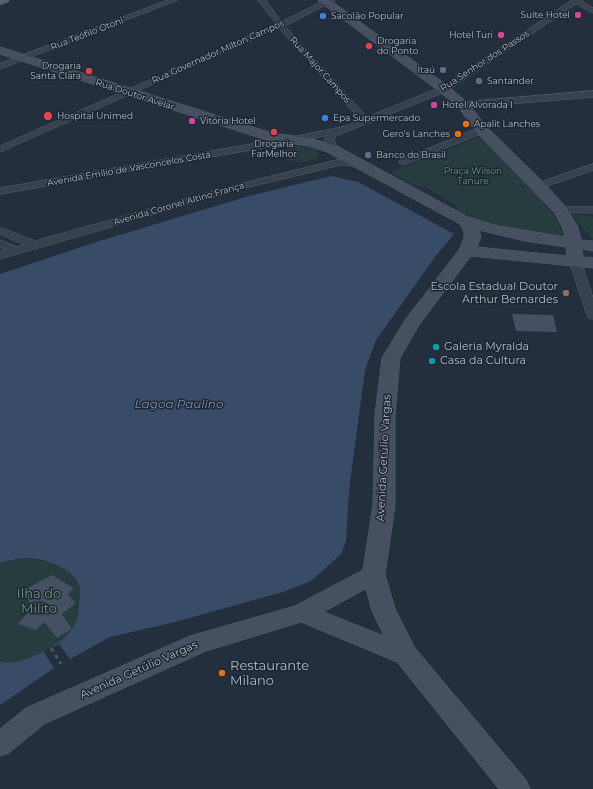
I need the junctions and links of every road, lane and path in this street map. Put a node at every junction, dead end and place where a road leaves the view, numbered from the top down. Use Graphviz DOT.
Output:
graph roads {
  1 [pos="4,0"];
  2 [pos="174,0"];
  3 [pos="262,0"];
  4 [pos="576,0"];
  5 [pos="326,1"];
  6 [pos="0,2"];
  7 [pos="593,11"];
  8 [pos="280,25"];
  9 [pos="0,50"];
  10 [pos="24,58"];
  11 [pos="0,67"];
  12 [pos="444,89"];
  13 [pos="126,92"];
  14 [pos="593,94"];
  15 [pos="463,105"];
  16 [pos="366,120"];
  17 [pos="344,128"];
  18 [pos="482,130"];
  19 [pos="298,139"];
  20 [pos="0,149"];
  21 [pos="332,149"];
  22 [pos="402,162"];
  23 [pos="360,164"];
  24 [pos="593,167"];
  25 [pos="539,186"];
  26 [pos="0,192"];
  27 [pos="561,210"];
  28 [pos="593,210"];
  29 [pos="463,220"];
  30 [pos="0,230"];
  31 [pos="0,243"];
  32 [pos="574,243"];
  33 [pos="34,245"];
  34 [pos="593,246"];
  35 [pos="16,250"];
  36 [pos="467,251"];
  37 [pos="0,256"];
  38 [pos="576,261"];
  39 [pos="593,263"];
  40 [pos="593,315"];
  41 [pos="374,575"];
  42 [pos="302,613"];
  43 [pos="51,648"];
  44 [pos="406,655"];
  45 [pos="61,664"];
  46 [pos="0,745"];
  47 [pos="516,789"];
  1 -- 6 [label="main road"];
  2 -- 10 [label="street, Rua Teófilo Otoni"];
  3 -- 8 [label="street, Rua Major Campos"];
  4 -- 7 [label="street"];
  4 -- 12 [label="street, Rua Senhor dos Passos"];
  5 -- 8 [label="street, Rua Governador Milton Campos"];
  5 -- 12 [label="main road"];
  8 -- 13 [label="street, Rua Governador Milton Campos"];
  8 -- 16 [label="street, Rua Major Campos"];
  9 -- 10 [label="main road, Rua Doutor Avelar"];
  10 -- 11 [label="street, Rua Teófilo Otoni"];
  10 -- 13 [label="main road, Rua Doutor Avelar"];
  12 -- 15 [label="main road"];
  12 -- 16 [label="street, Rua Senhor dos Passos"];
  13 -- 19 [label="main road, Rua Doutor Avelar"];
  13 -- 20 [label="street, Rua Governador Milton Campos"];
  14 -- 15 [label="street"];
  15 -- 18 [label="main road"];
  16 -- 17 [label="street, Rua Senhor dos Passos"];
  17 -- 19 [label="street, Rua Senhor dos Passos"];
  17 -- 21 [label="street, Rua Senhor dos Passos"];
  18 -- 22 [label="street"];
  18 -- 25 [label="main road"];
  19 -- 21 [label="main road, Rua Doutor Avelar"];
  19 -- 26 [label="street, Avenida Emílio de Vasconcelos Costa"];
  21 -- 23 [label="main road, Rua Doutor Avelar"];
  23 -- 29 [label="main road, Rua Doutor Avelar"];
  23 -- 33 [label="street, Avenida Coronel Altino França"];
  24 -- 25 [label="street"];
  25 -- 27 [label="main road"];
  27 -- 28 [label="street"];
  27 -- 32 [label="main road"];
  29 -- 32 [label="main road, Rua Doutor Avelar"];
  29 -- 36 [label="main road, Avenida Getúlio Vargas"];
  30 -- 33 [label="street"];
  31 -- 35 [label="street"];
  32 -- 34 [label="main road, Rua Doutor Avelar"];
  32 -- 38 [label="main road"];
  33 -- 35 [label="street, Avenida Coronel Altino França"];
  35 -- 37 [label="street, Avenida Coronel Altino França"];
  36 -- 38 [label="main road"];
  36 -- 41 [label="main road, Avenida Getúlio Vargas"];
  38 -- 39 [label="main road"];
  38 -- 40 [label="street"];
  41 -- 42 [label="main road, Avenida Getúlio Vargas"];
  41 -- 44 [label="main road"];
  42 -- 44 [label="main road"];
  42 -- 46 [label="main road, Avenida Getúlio Vargas"];
  43 -- 45 [label="path"];
  44 -- 47 [label="main road"];
}
